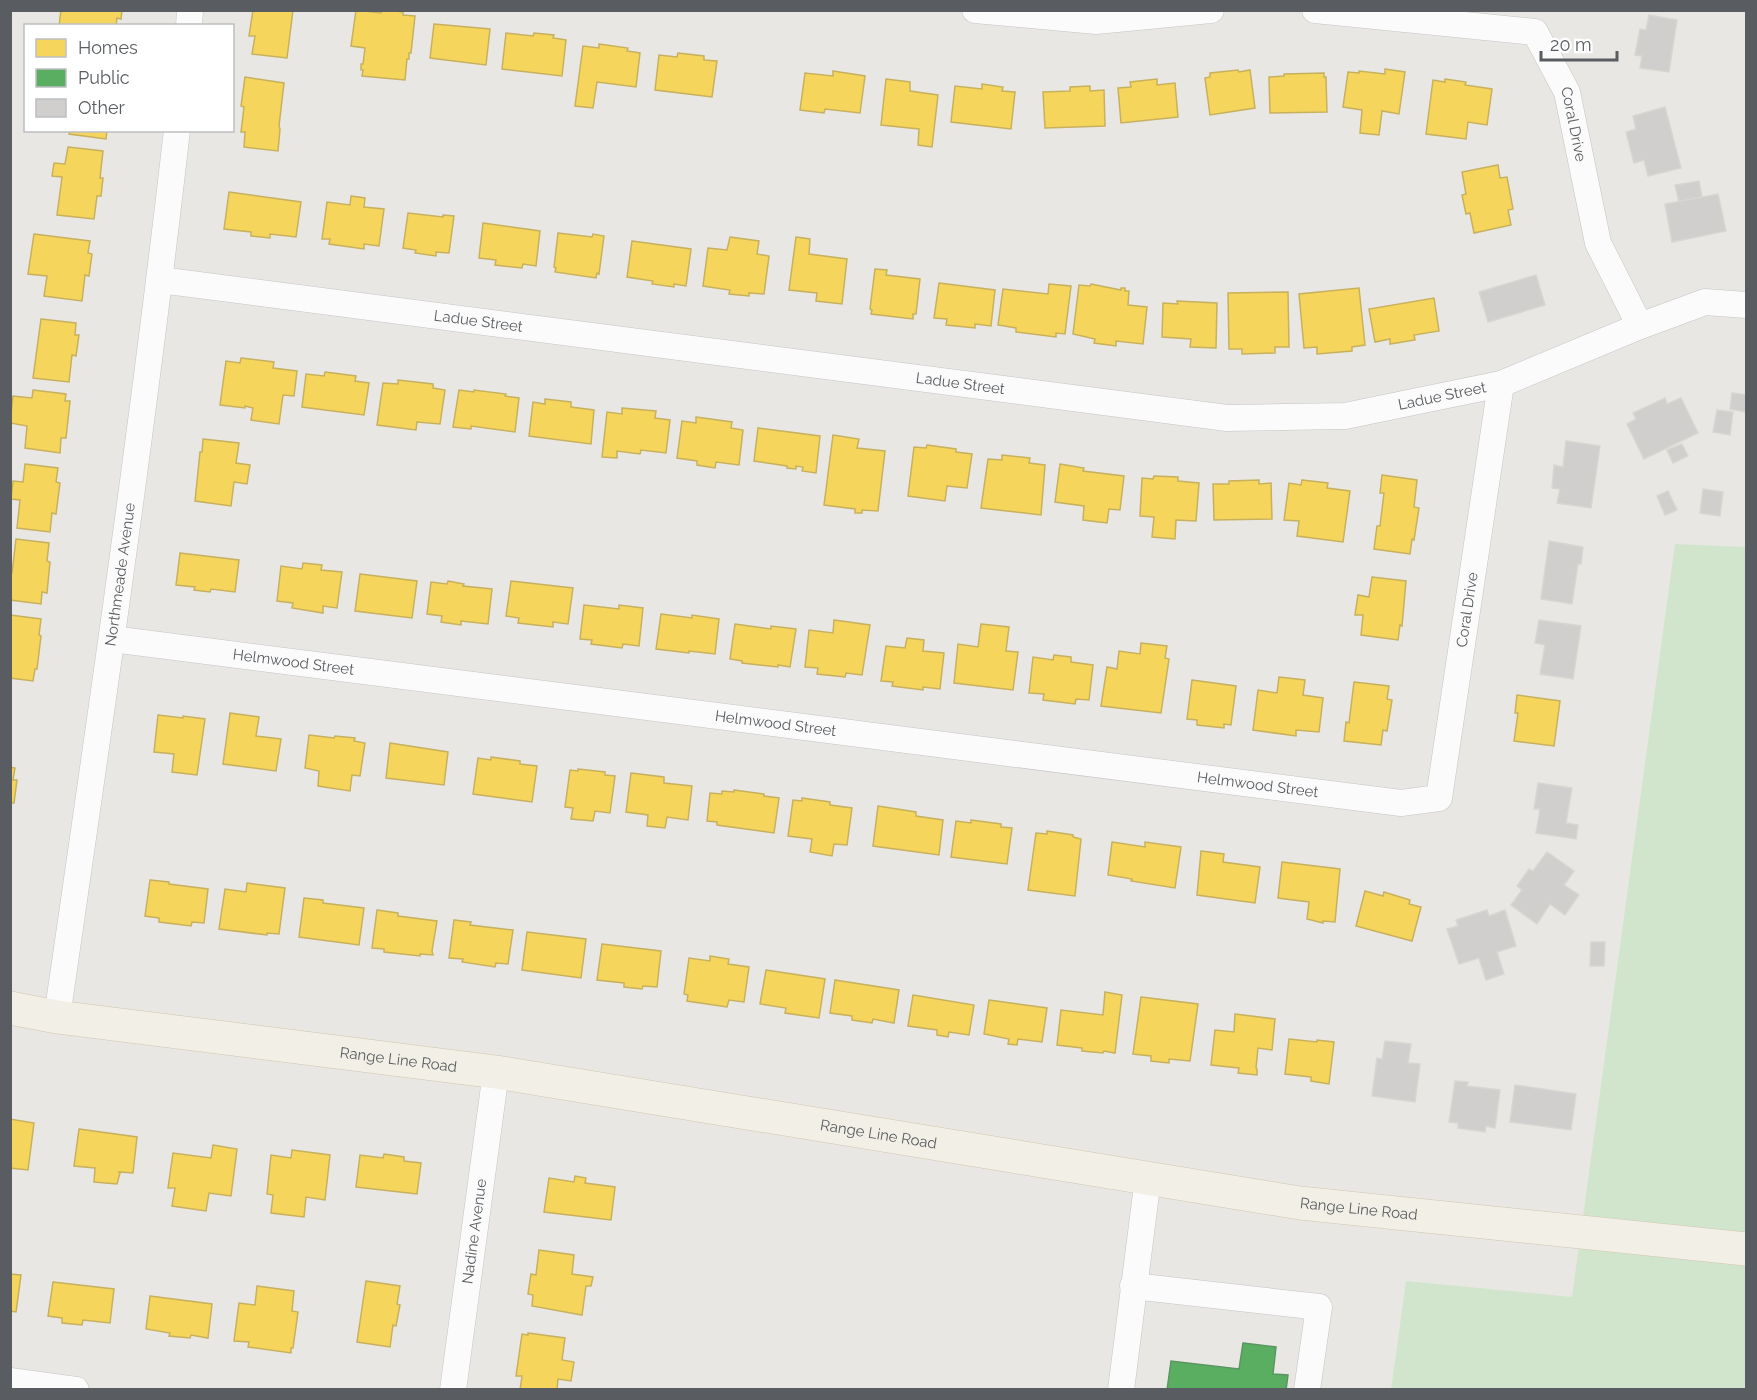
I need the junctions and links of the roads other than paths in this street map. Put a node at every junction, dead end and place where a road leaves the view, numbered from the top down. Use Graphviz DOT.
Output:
graph roads {
  1 [pos="975,10"];
  2 [pos="1211,10"];
  3 [pos="1315,10"];
  4 [pos="177,132"];
  5 [pos="160,280"];
  6 [pos="1746,304"];
  7 [pos="1640,326"];
  8 [pos="1501,384"];
  9 [pos="112,639"];
  10 [pos="1439,798"];
  11 [pos="10,1008"];
  12 [pos="57,1017"];
  13 [pos="496,1072"];
  14 [pos="1148,1178"];
  15 [pos="1746,1249"];
  16 [pos="1133,1286"];
  17 [pos="10,1381"];
  18 [pos="76,1389"];
  19 [pos="453,1389"];
  20 [pos="1121,1389"];
  21 [pos="1307,1389"];
  1 -- 2 [label="street"];
  3 -- 7 [label="street, Coral Drive"];
  4 -- 5 [label="street, Northmeade Avenue"];
  5 -- 8 [label="street, Ladue Street"];
  5 -- 9 [label="street, Northmeade Avenue"];
  6 -- 7 [label="street, Ladue Street"];
  7 -- 8 [label="street, Ladue Street"];
  8 -- 10 [label="street, Coral Drive"];
  9 -- 10 [label="street, Helmwood Street"];
  9 -- 12 [label="street, Northmeade Avenue"];
  11 -- 12 [label="main road, Range Line Road"];
  12 -- 13 [label="main road, Range Line Road"];
  13 -- 14 [label="main road, Range Line Road"];
  13 -- 19 [label="street, Nadine Avenue"];
  14 -- 15 [label="main road, Range Line Road"];
  14 -- 16 [label="street"];
  16 -- 20 [label="street"];
  16 -- 21 [label="street"];
  17 -- 18 [label="street"];
}
